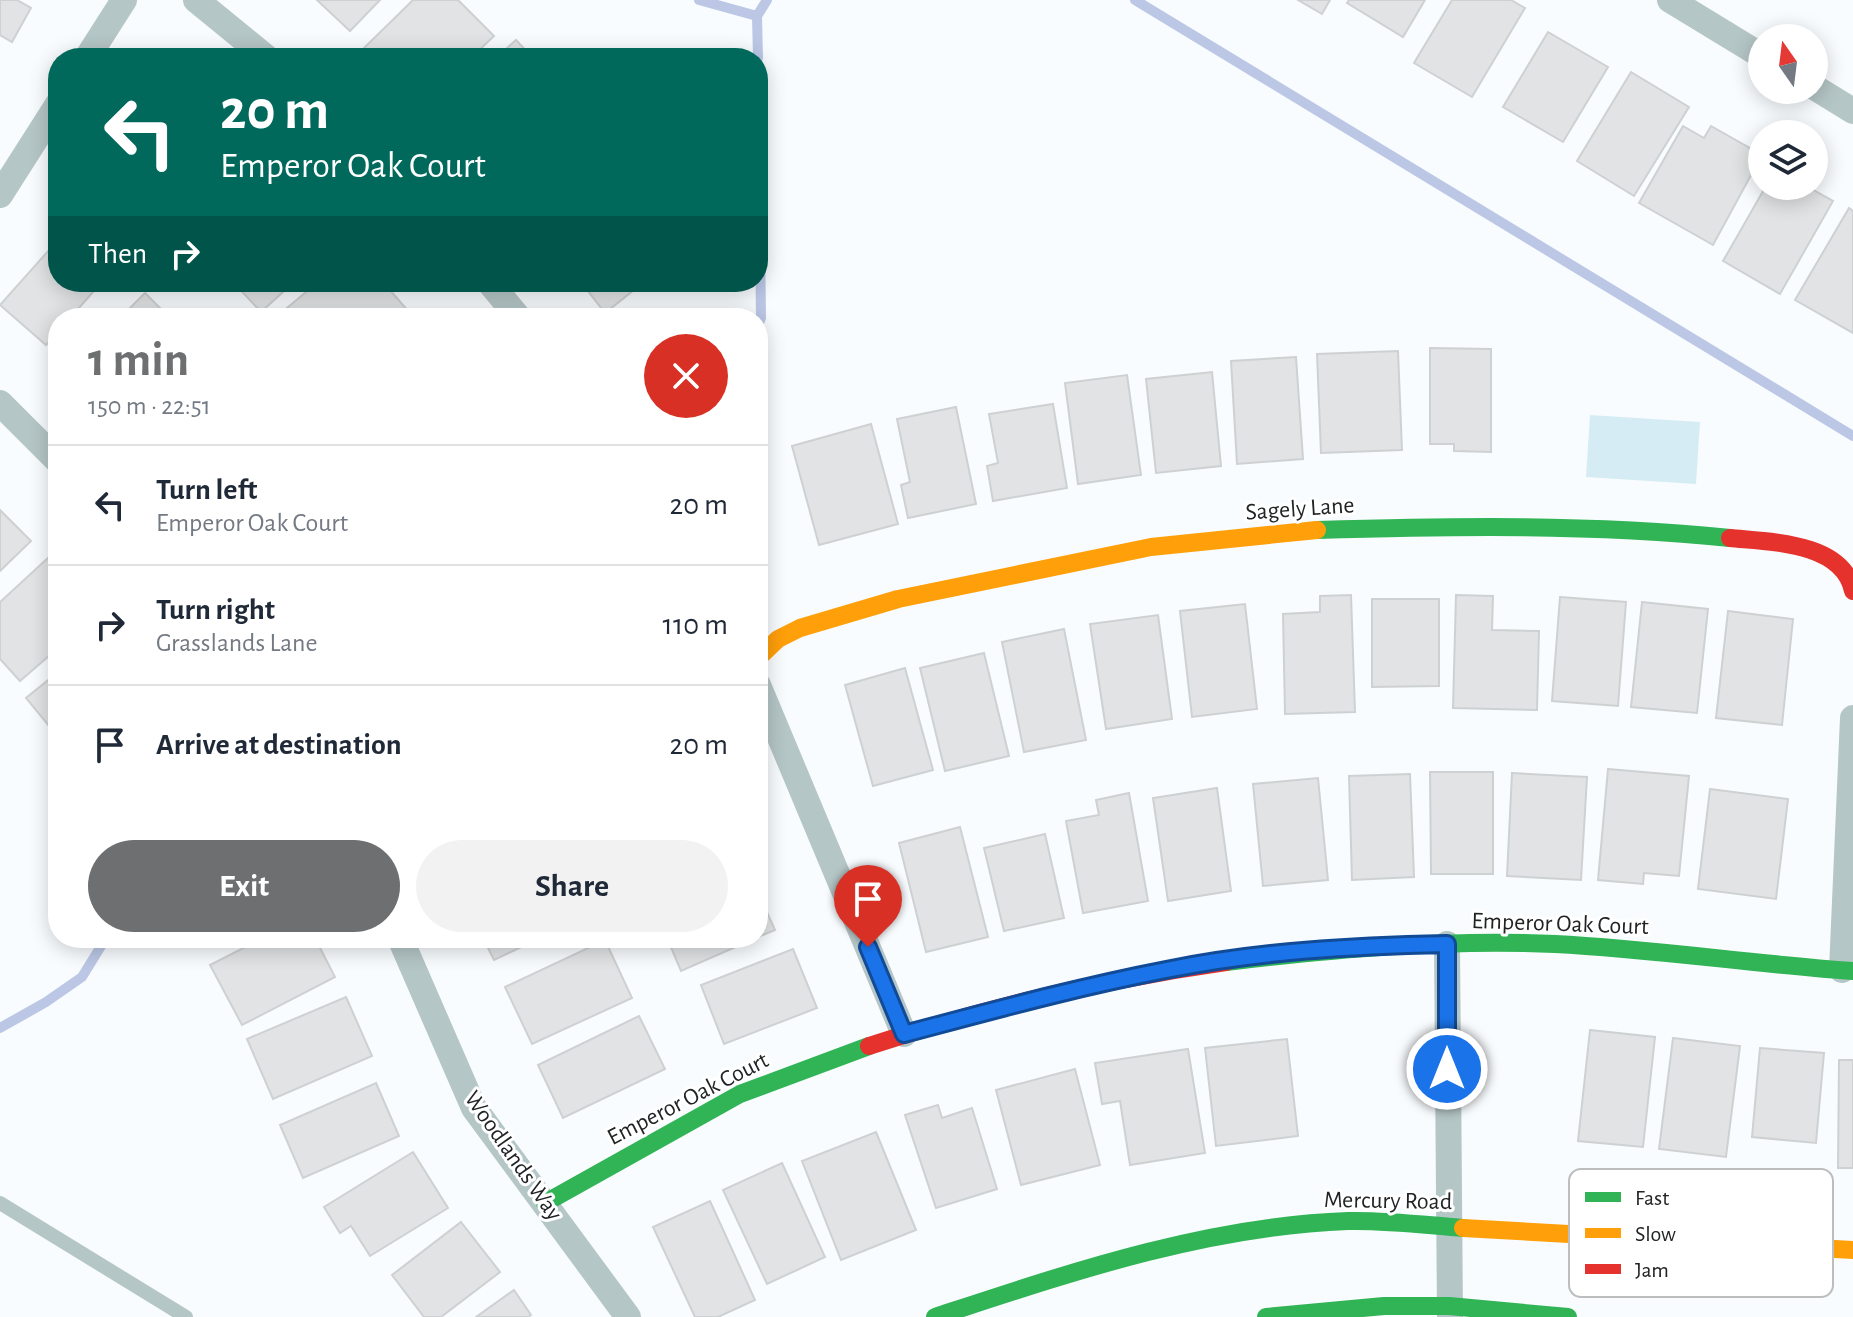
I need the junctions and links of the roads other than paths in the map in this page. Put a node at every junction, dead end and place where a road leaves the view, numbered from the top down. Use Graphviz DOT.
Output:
graph roads {
  1 [pos="124,0"];
  2 [pos="196,0"];
  3 [pos="1670,0"];
  4 [pos="1748,47"];
  5 [pos="93,48"];
  6 [pos="255,48"];
  7 [pos="1828,96"];
  8 [pos="1853,111"];
  9 [pos="48,120"];
  10 [pos="0,195"];
  11 [pos="497,292"];
  12 [pos="511,308"];
  13 [pos="0,403"];
  14 [pos="48,451"];
  15 [pos="1852,586"];
  16 [pos="768,648"];
  17 [pos="768,709"];
  18 [pos="1853,718"];
  19 [pos="1447,944"];
  20 [pos="404,948"];
  21 [pos="1848,970"];
  22 [pos="904,1034"];
  23 [pos="0,1203"];
  24 [pos="545,1203"];
  25 [pos="1448,1225"];
  26 [pos="1569,1232"];
  27 [pos="1833,1249"];
  28 [pos="1853,1250"];
  29 [pos="1449,1311"];
  30 [pos="186,1317"];
  31 [pos="628,1317"];
  32 [pos="935,1317"];
  33 [pos="1266,1317"];
  34 [pos="1568,1317"];
  1 -- 5 [label="street"];
  2 -- 6 [label="street"];
  3 -- 4 [label="street"];
  7 -- 8 [label="street"];
  9 -- 10 [label="street"];
  11 -- 12 [label="street"];
  13 -- 14 [label="street"];
  15 -- 16 [label="street, Sagely Lane"];
  17 -- 22 [label="street"];
  18 -- 21 [label="street"];
  19 -- 21 [label="street, Emperor Oak Court"];
  19 -- 22 [label="street, Emperor Oak Court"];
  19 -- 25 [label="street"];
  20 -- 24 [label="street, Woodlands Way"];
  22 -- 24 [label="street, Emperor Oak Court"];
  23 -- 30 [label="lane"];
  24 -- 31 [label="street, Woodlands Way"];
  25 -- 26 [label="street, Mercury Road"];
  25 -- 29 [label="street"];
  25 -- 32 [label="street, Mercury Road"];
  27 -- 28 [label="street, Mercury Road"];
  29 -- 33 [label="street"];
  29 -- 34 [label="street"];
}
